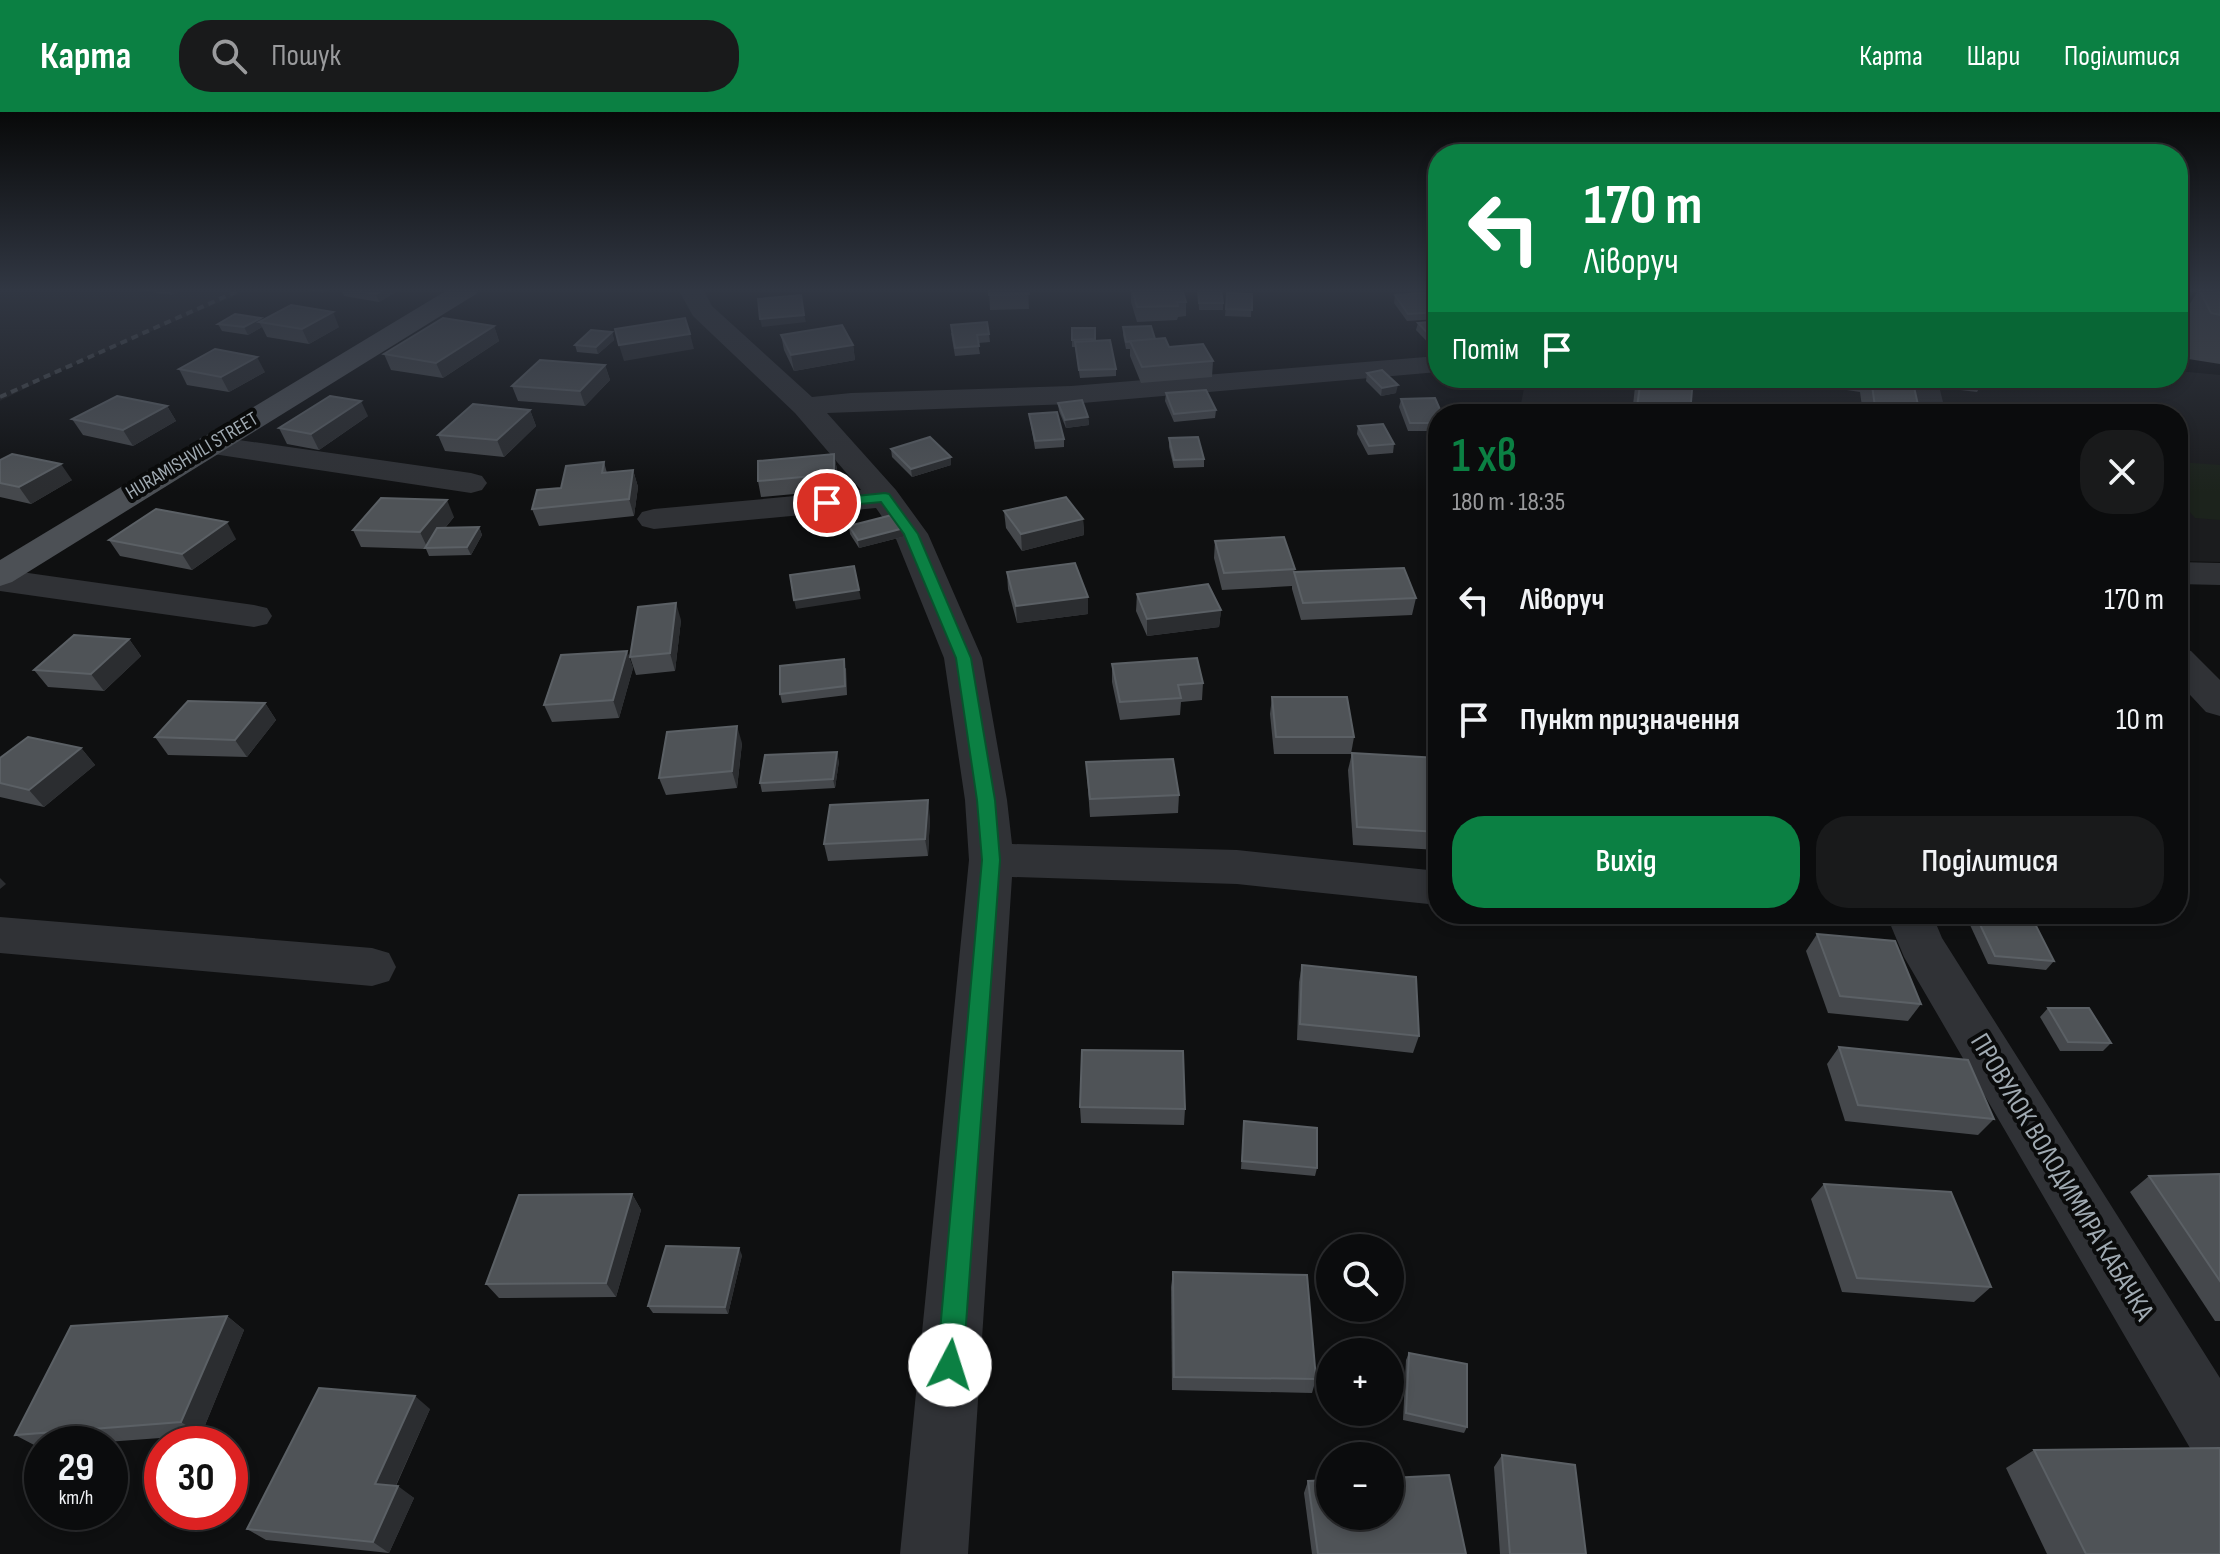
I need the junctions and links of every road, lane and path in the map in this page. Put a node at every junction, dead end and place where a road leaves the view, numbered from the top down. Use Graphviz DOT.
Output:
graph roads {
  1 [pos="357,356"];
  2 [pos="751,356"];
  3 [pos="1428,365"];
  4 [pos="805,407"];
  5 [pos="211,445"];
  6 [pos="471,483"];
  7 [pos="885,497"];
  8 [pos="654,519"];
  9 [pos="2188,573"];
  10 [pos="2220,574"];
  11 [pos="0,577"];
  12 [pos="254,616"];
  13 [pos="2188,669"];
  14 [pos="2220,703"];
  15 [pos="991,860"];
  16 [pos="1428,887"];
  17 [pos="1913,924"];
  18 [pos="0,935"];
  19 [pos="372,967"];
  20 [pos="2220,1437"];
  21 [pos="934,1554"];
  1 -- 5 [label="main road, HURAMISHVILI STREET"];
  2 -- 4 [label="street"];
  3 -- 4 [label="street"];
  4 -- 7 [label="street"];
  5 -- 6 [label="street"];
  5 -- 11 [label="main road, HURAMISHVILI STREET"];
  7 -- 8 [label="street"];
  7 -- 15 [label="street"];
  9 -- 10 [label="street"];
  11 -- 12 [label="street"];
  13 -- 14 [label="street"];
  15 -- 16 [label="street"];
  15 -- 21 [label="street"];
  17 -- 20 [label="street, ПРОВУЛОК ВОЛОДИМИРА КАБАЧКА"];
  18 -- 19 [label="street"];
}
